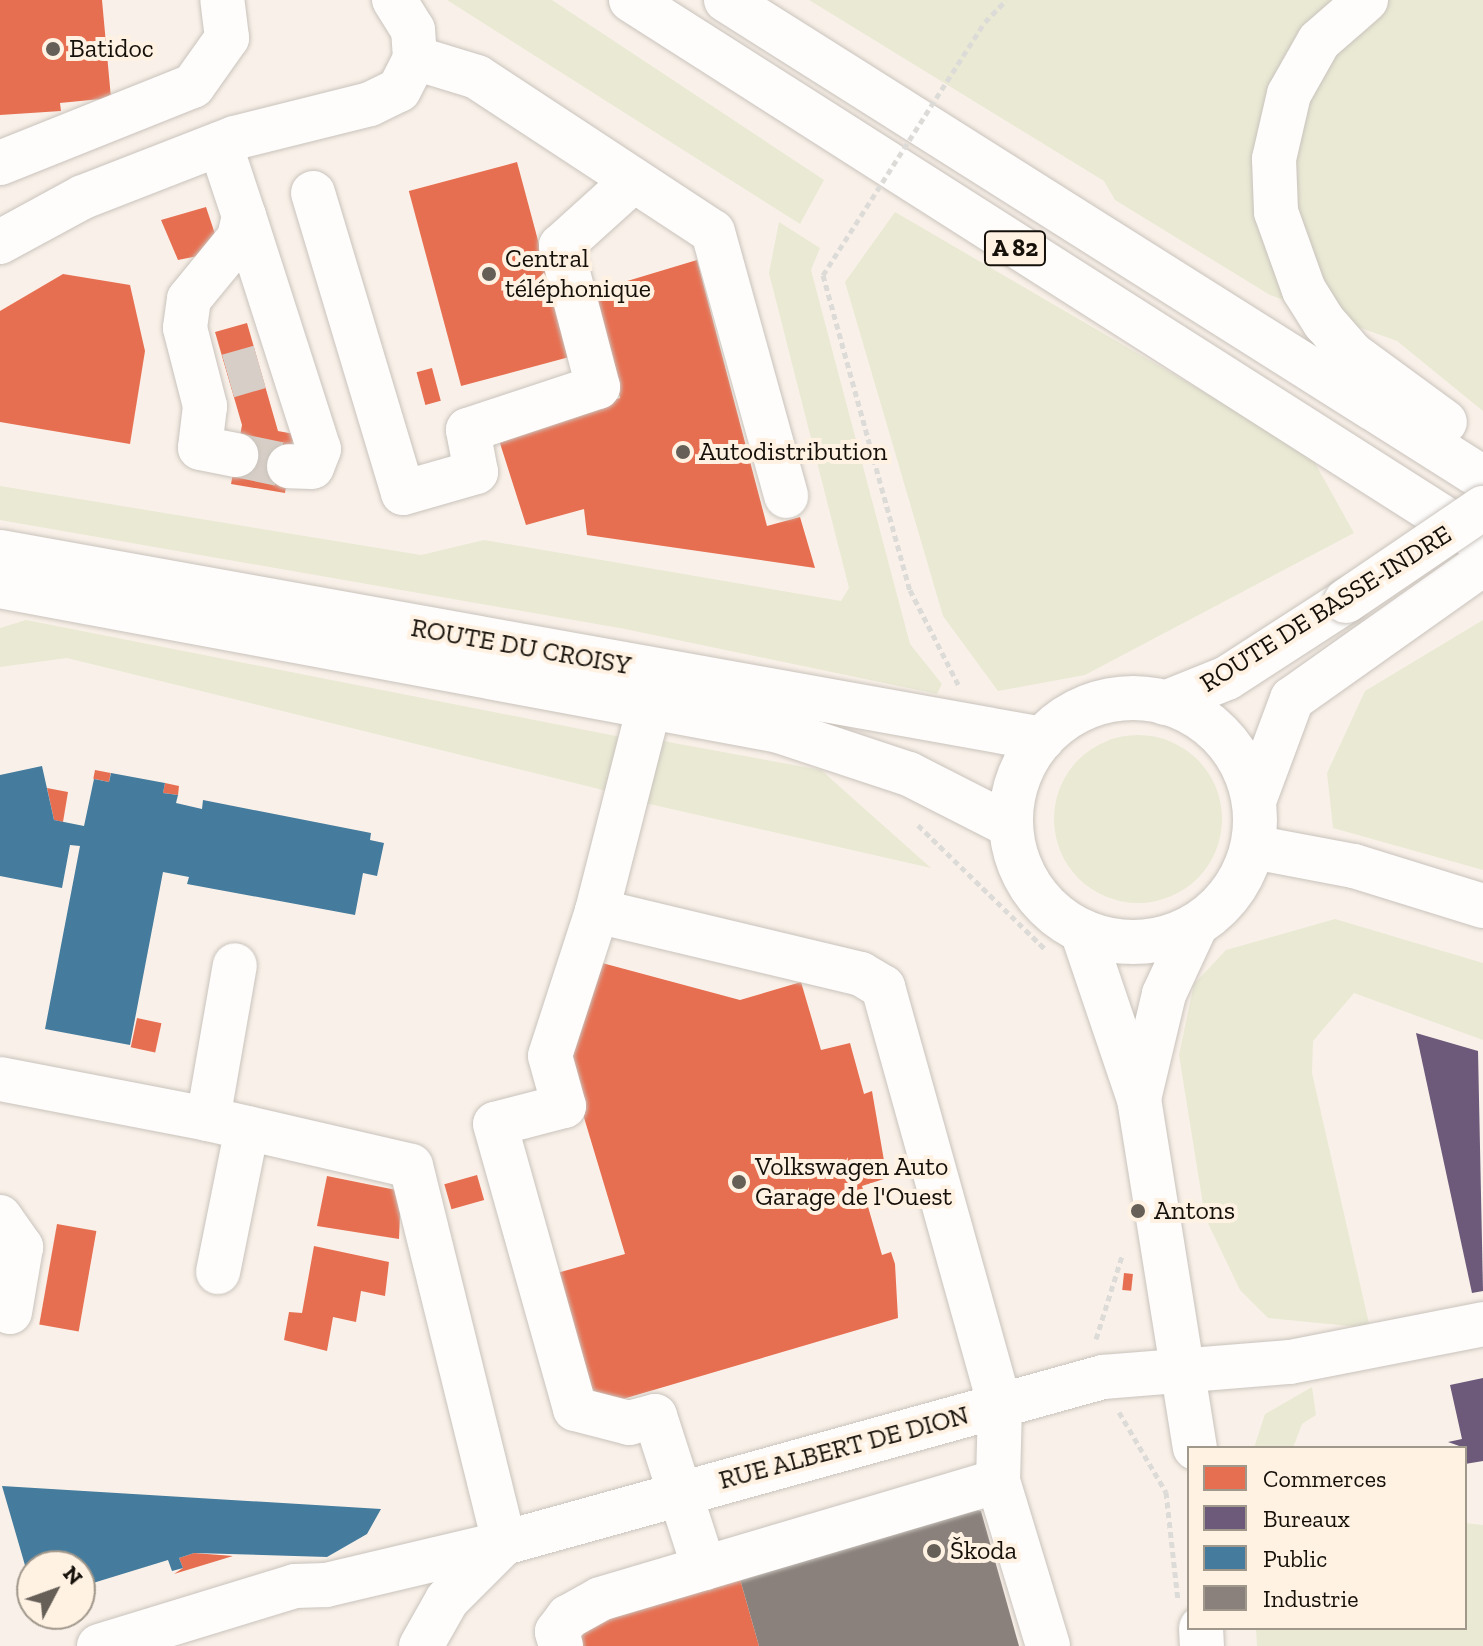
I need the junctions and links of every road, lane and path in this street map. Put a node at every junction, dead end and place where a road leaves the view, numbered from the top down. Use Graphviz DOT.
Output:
graph roads {
  1 [pos="222,0"];
  2 [pos="394,0"];
  3 [pos="631,0"];
  4 [pos="726,0"];
  5 [pos="1006,0"];
  6 [pos="1366,0"];
  7 [pos="415,58"];
  8 [pos="220,144"];
  9 [pos="0,163"];
  10 [pos="634,180"];
  11 [pos="313,193"];
  12 [pos="244,216"];
  13 [pos="0,242"];
  14 [pos="244,371"];
  15 [pos="1483,448"];
  16 [pos="218,452"];
  17 [pos="289,466"];
  18 [pos="1483,478"];
  19 [pos="786,496"];
  20 [pos="1483,508"];
  21 [pos="1483,543"];
  22 [pos="0,552"];
  23 [pos="1483,564"];
  24 [pos="0,586"];
  25 [pos="661,691"];
  26 [pos="1165,703"];
  27 [pos="966,731"];
  28 [pos="1042,739"];
  29 [pos="1254,801"];
  30 [pos="1011,826"];
  31 [pos="933,838"];
  32 [pos="1253,847"];
  33 [pos="1483,906"];
  34 [pos="597,911"];
  35 [pos="1196,925"];
  36 [pos="1068,946"];
  37 [pos="235,965"];
  38 [pos="0,1079"];
  39 [pos="1139,1099"];
  40 [pos="227,1123"];
  41 [pos="0,1217"];
  42 [pos="1125,1245"];
  43 [pos="218,1272"];
  44 [pos="10,1312"];
  45 [pos="1483,1324"];
  46 [pos="1186,1366"];
  47 [pos="1103,1377"];
  48 [pos="1000,1405"];
  49 [pos="1195,1446"];
  50 [pos="998,1481"];
  51 [pos="679,1494"];
  52 [pos="504,1543"];
  53 [pos="704,1568"];
  54 [pos="1187,1596"];
  55 [pos="99,1646"];
  56 [pos="421,1646"];
  57 [pos="561,1646"];
  58 [pos="1048,1646"];
  1 -- 9 [label="main road"];
  2 -- 7 [label="main road"];
  3 -- 21 [label="main road, A 82"];
  4 -- 18 [label="main road, A 82"];
  5 -- 27 [label="path, bridge"];
  6 -- 15 [label="main road"];
  7 -- 8 [label="main road"];
  7 -- 10 [label="main road"];
  8 -- 12 [label="main road"];
  8 -- 13 [label="main road"];
  10 -- 11 [label="main road"];
  10 -- 19 [label="main road"];
  12 -- 14 [label="main road"];
  12 -- 14 [label="main road"];
  14 -- 16 [label="main road"];
  14 -- 17 [label="main road"];
  20 -- 26 [label="main road, ROUTE DE BASSE-INDRE, bridge"];
  22 -- 25 [label="main road, ROUTE DU CROISY"];
  23 -- 29 [label="main road, ROUTE DE BASSE-INDRE"];
  24 -- 25 [label="main road, ROUTE DU CROISY"];
  25 -- 27 [label="main road, ROUTE DU CROISY"];
  25 -- 30 [label="main road, ROUTE DU CROISY"];
  25 -- 34 [label="main road"];
  26 -- 28 [label="main road"];
  26 -- 29 [label="main road"];
  27 -- 28 [label="main road, ROUTE DU CROISY"];
  28 -- 30 [label="main road"];
  29 -- 32 [label="main road"];
  30 -- 36 [label="main road"];
  31 -- 36 [label="path"];
  32 -- 33 [label="main road"];
  32 -- 35 [label="main road"];
  34 -- 48 [label="main road"];
  34 -- 51 [label="main road"];
  35 -- 36 [label="main road"];
  35 -- 39 [label="main road"];
  36 -- 39 [label="main road"];
  37 -- 40 [label="main road"];
  38 -- 40 [label="main road"];
  39 -- 46 [label="main road"];
  40 -- 43 [label="main road"];
  40 -- 52 [label="main road"];
  41 -- 44 [label="main road"];
  42 -- 47 [label="path"];
  45 -- 46 [label="main road, RUE ALBERT DE DION"];
  46 -- 47 [label="main road, RUE ALBERT DE DION"];
  46 -- 49 [label="main road"];
  47 -- 48 [label="main road, RUE ALBERT DE DION"];
  47 -- 54 [label="path"];
  48 -- 50 [label="main road"];
  48 -- 51 [label="main road, RUE ALBERT DE DION"];
  50 -- 53 [label="main road"];
  50 -- 58 [label="main road"];
  51 -- 52 [label="main road, RUE ALBERT DE DION"];
  51 -- 53 [label="main road"];
  52 -- 55 [label="main road, RUE ALBERT DE DION"];
  52 -- 56 [label="main road"];
  53 -- 57 [label="main road"];
}
